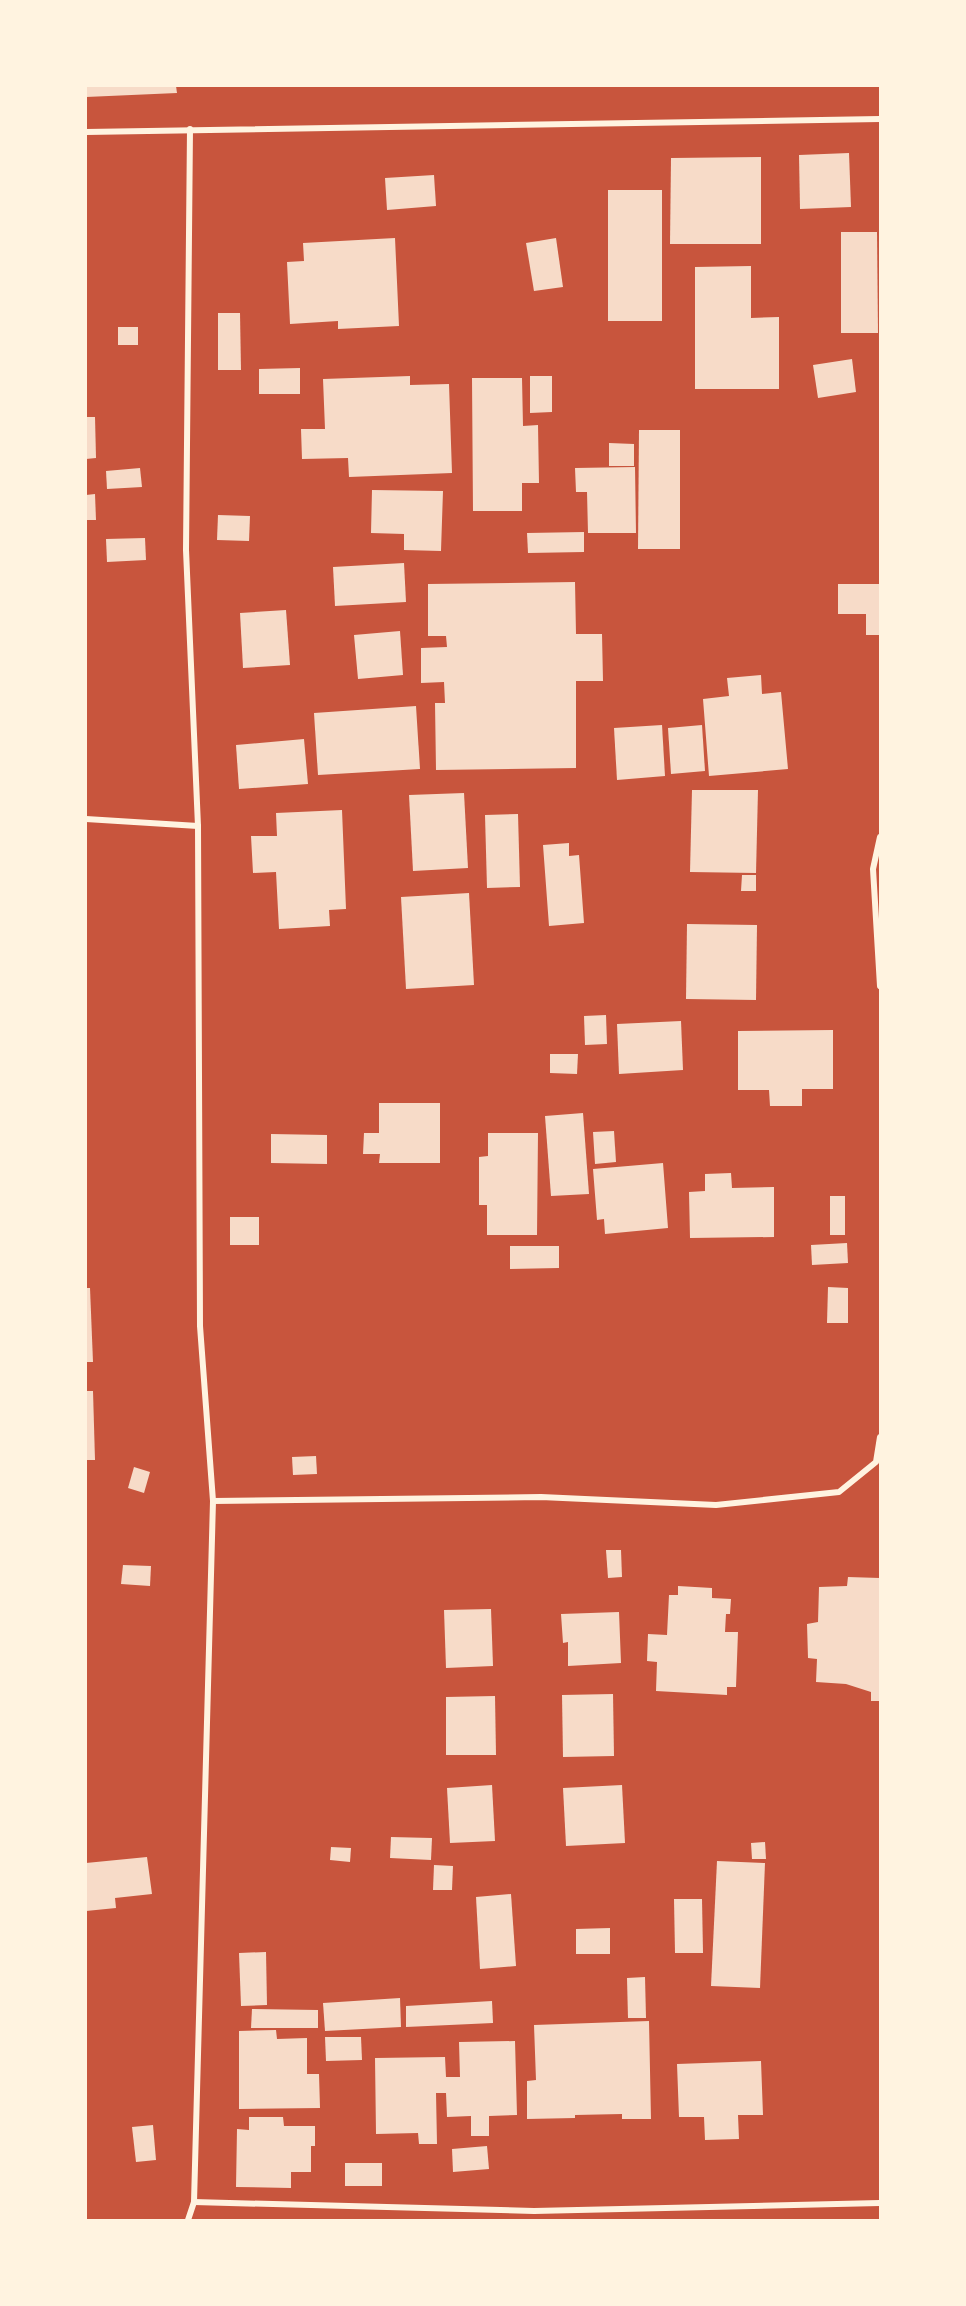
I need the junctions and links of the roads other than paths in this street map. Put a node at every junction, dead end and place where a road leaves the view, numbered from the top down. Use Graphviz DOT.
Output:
graph roads {
  1 [pos="880,119"];
  2 [pos="190,129"];
  3 [pos="86,132"];
  4 [pos="86,819"];
  5 [pos="198,826"];
  6 [pos="880,837"];
  7 [pos="880,986"];
  8 [pos="880,1437"];
  9 [pos="213,1501"];
  10 [pos="194,2202"];
  11 [pos="880,2203"];
  12 [pos="188,2220"];
  1 -- 2 [label="street"];
  2 -- 3 [label="street"];
  2 -- 5 [label="street"];
  4 -- 5 [label="street"];
  5 -- 9 [label="street"];
  6 -- 7 [label="street"];
  8 -- 9 [label="street"];
  9 -- 10 [label="street"];
  10 -- 11 [label="street"];
  10 -- 12 [label="street"];
}
